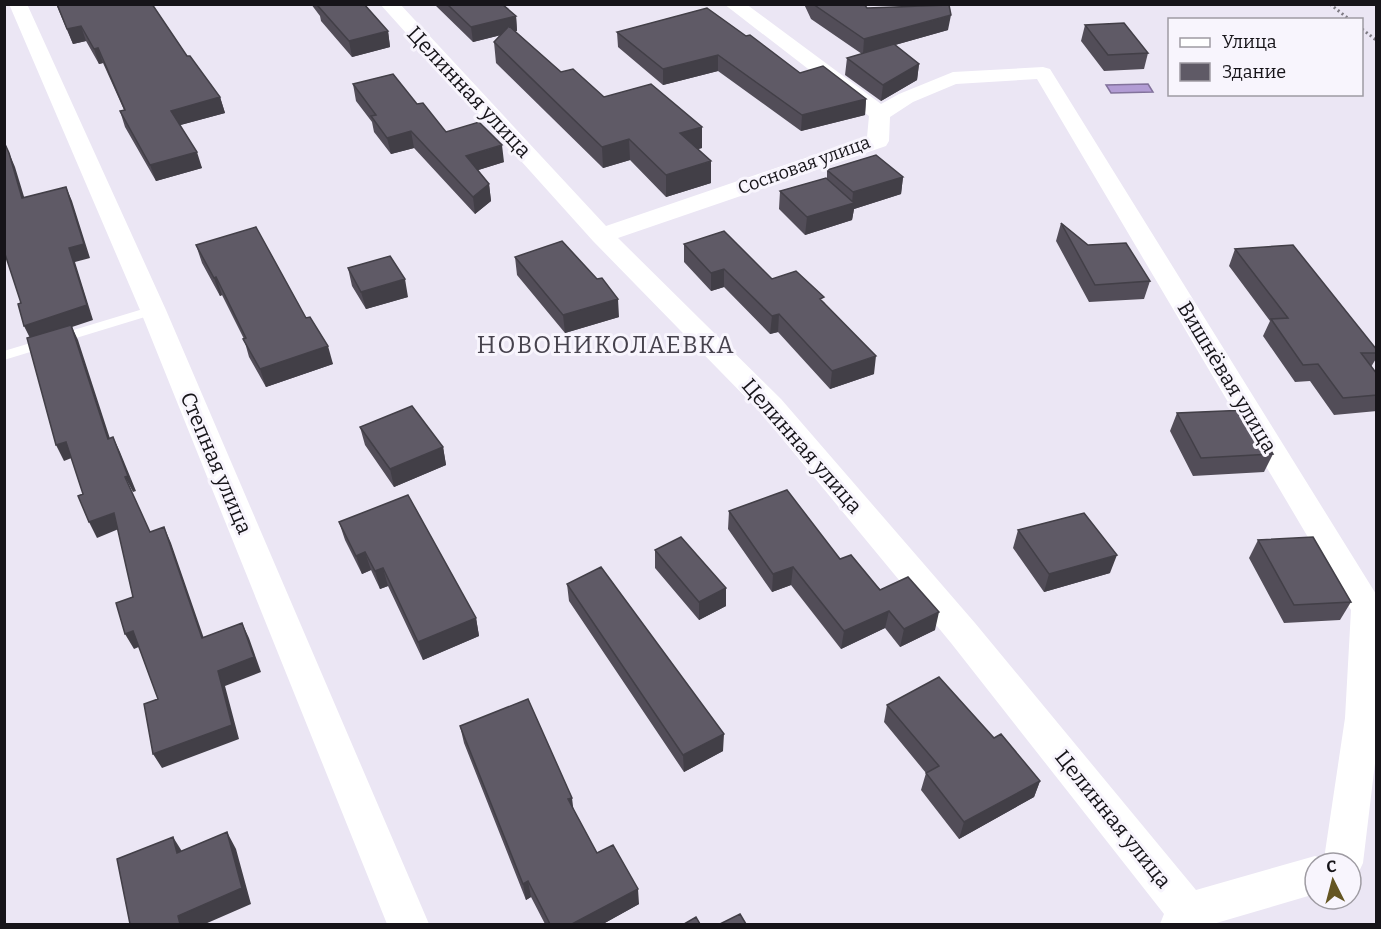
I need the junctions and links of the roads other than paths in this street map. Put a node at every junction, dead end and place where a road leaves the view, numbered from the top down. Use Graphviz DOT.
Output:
graph roads {
  1 [pos="18,4"];
  2 [pos="389,4"];
  3 [pos="733,4"];
  4 [pos="880,114"];
  5 [pos="602,236"];
  6 [pos="153,310"];
  7 [pos="4,356"];
  8 [pos="1345,851"];
  9 [pos="1303,879"];
  10 [pos="1184,918"];
  11 [pos="408,924"];
  1 -- 6 [label="street, Степная улица"];
  2 -- 5 [label="street, Целинная улица"];
  3 -- 4 [label="street, Сосновая улица"];
  4 -- 5 [label="street, Сосновая улица"];
  4 -- 8 [label="street, Вишнёвая улица"];
  5 -- 10 [label="street, Целинная улица"];
  6 -- 7 [label="lane"];
  6 -- 11 [label="street, Степная улица"];
  9 -- 10 [label="street"];
}
